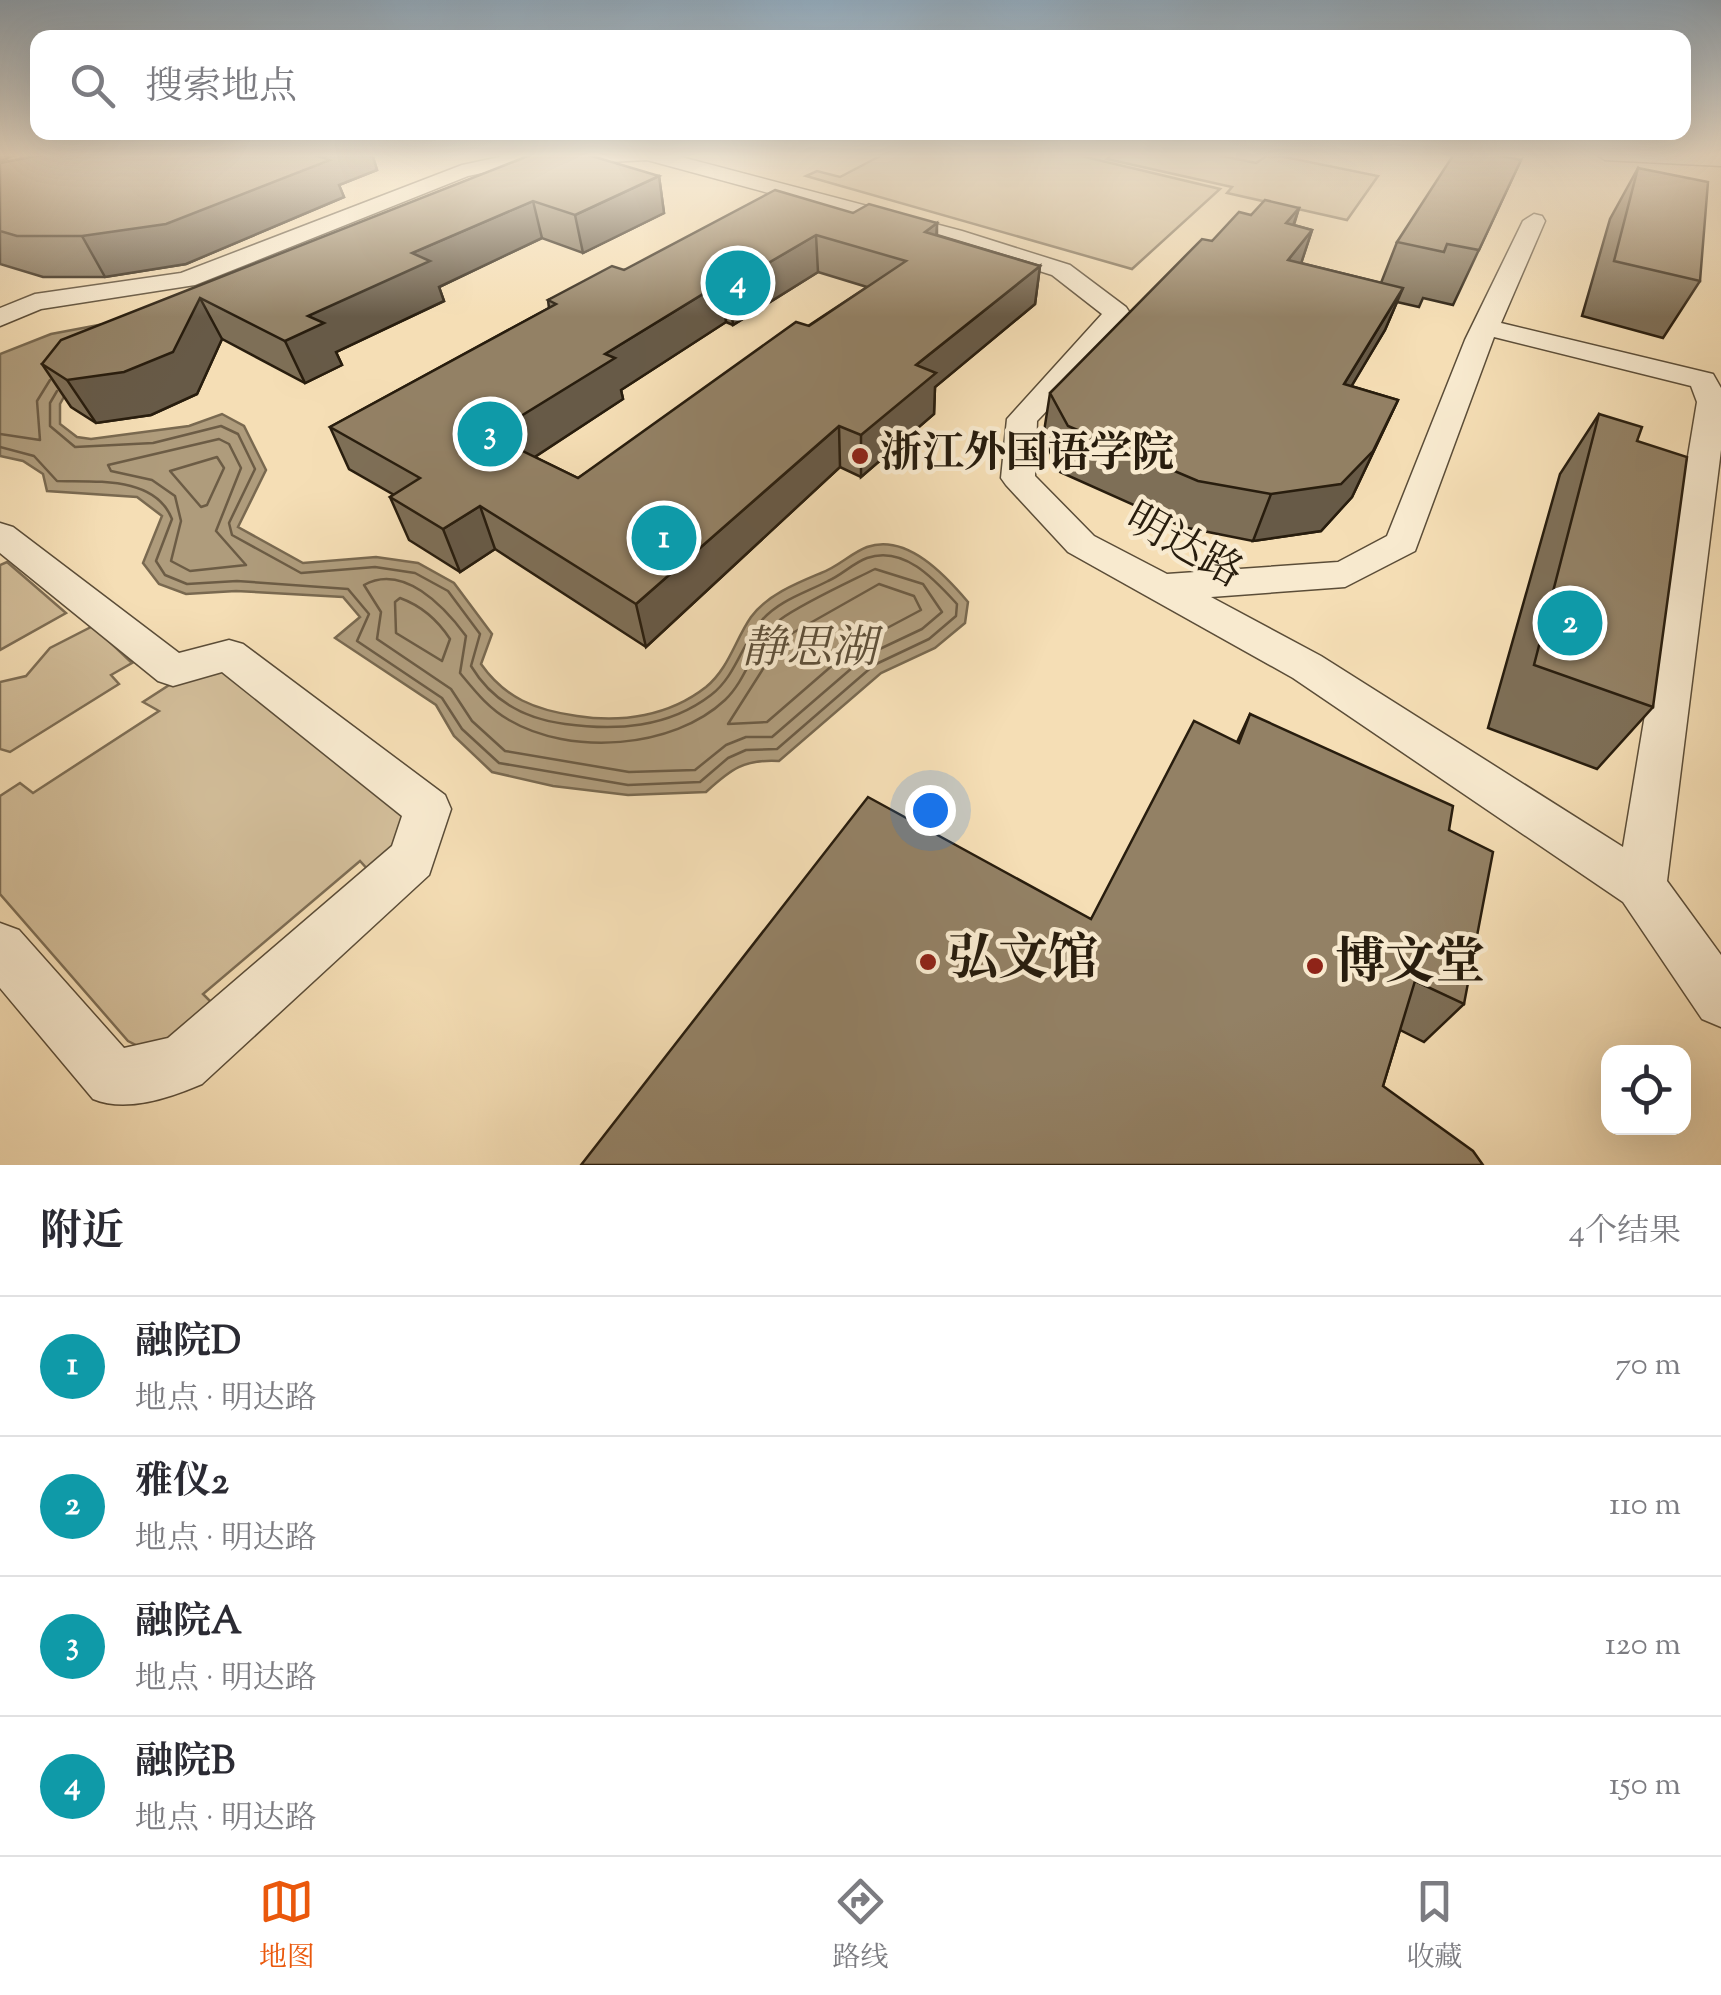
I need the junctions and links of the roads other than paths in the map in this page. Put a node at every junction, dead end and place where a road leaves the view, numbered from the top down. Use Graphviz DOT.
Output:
graph roads {
  1 [pos="367,208"];
  2 [pos="872,208"];
  3 [pos="1534,221"];
  4 [pos="0,318"];
  5 [pos="1485,327"];
  6 [pos="1717,403"];
  7 [pos="0,535"];
  8 [pos="1162,588"];
  9 [pos="1641,886"];
  10 [pos="0,948"];
  11 [pos="1721,1000"];
  1 -- 4 [label="street"];
  2 -- 8 [label="street, 明达路"];
  3 -- 5 [label="street"];
  5 -- 6 [label="street"];
  5 -- 8 [label="street"];
  6 -- 9 [label="street"];
  7 -- 10 [label="street"];
  8 -- 9 [label="street, 明达路"];
  9 -- 11 [label="street, 明达路"];
}
